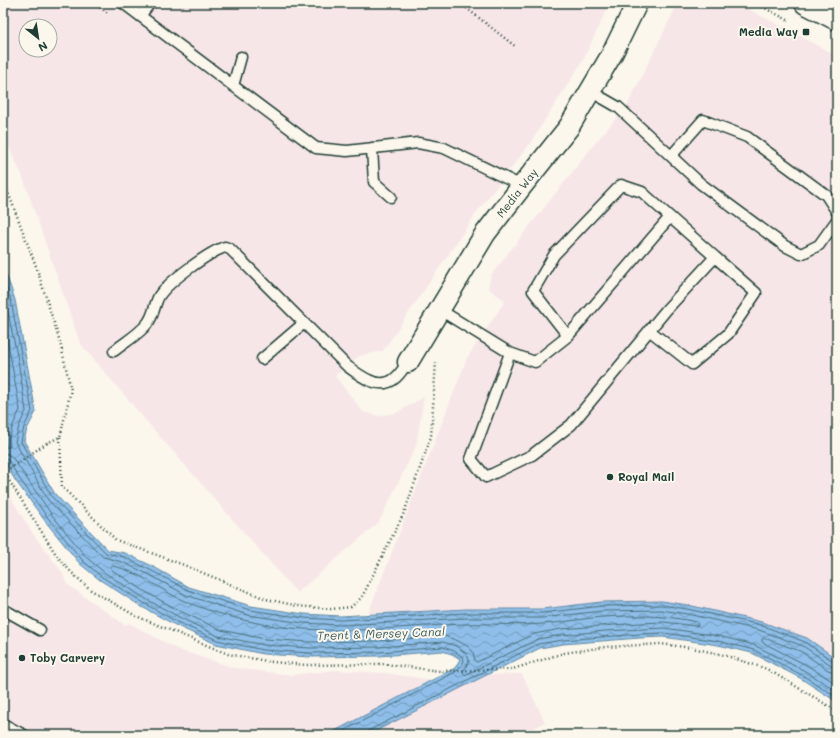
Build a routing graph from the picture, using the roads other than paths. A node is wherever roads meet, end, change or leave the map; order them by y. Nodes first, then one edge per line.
1 (123, 3) edge
2 (150, 3) edge
3 (637, 3) edge
4 (806, 3) edge
5 (140, 16) junction
6 (837, 19) edge
7 (241, 57) dead end
8 (234, 86) junction
9 (590, 91) junction
10 (372, 148) junction
11 (670, 156) junction
12 (522, 186) junction
13 (391, 197) dead end
14 (837, 212) edge
15 (670, 217) junction
16 (837, 220) edge
17 (715, 257) junction
18 (440, 310) junction
19 (304, 323) junction
20 (649, 330) junction
21 (568, 336) junction
22 (114, 351) dead end
23 (510, 353) junction
24 (412, 356) joint
25 (262, 359) dead end
26 (3, 608) edge
27 (40, 630) dead end
28 (3, 724) edge
29 (24, 735) edge

1 - 5 lane
2 - 5 lane
3 - 9 street, Media Way
4 - 6 street
5 - 8 lane
7 - 8 lane
8 - 10 lane
9 - 11 lane
9 - 12 street, Media Way
10 - 12 lane
10 - 13 lane
11 - 14 lane
11 - 16 lane
12 - 18 street, Media Way
15 - 17 lane
15 - 21 lane
15 - 21 lane
17 - 20 lane
17 - 20 lane
18 - 23 lane
18 - 24 street, Media Way
19 - 22 lane
19 - 24 lane
19 - 25 lane
20 - 23 lane
21 - 23 lane
26 - 27 lane
28 - 29 lane

